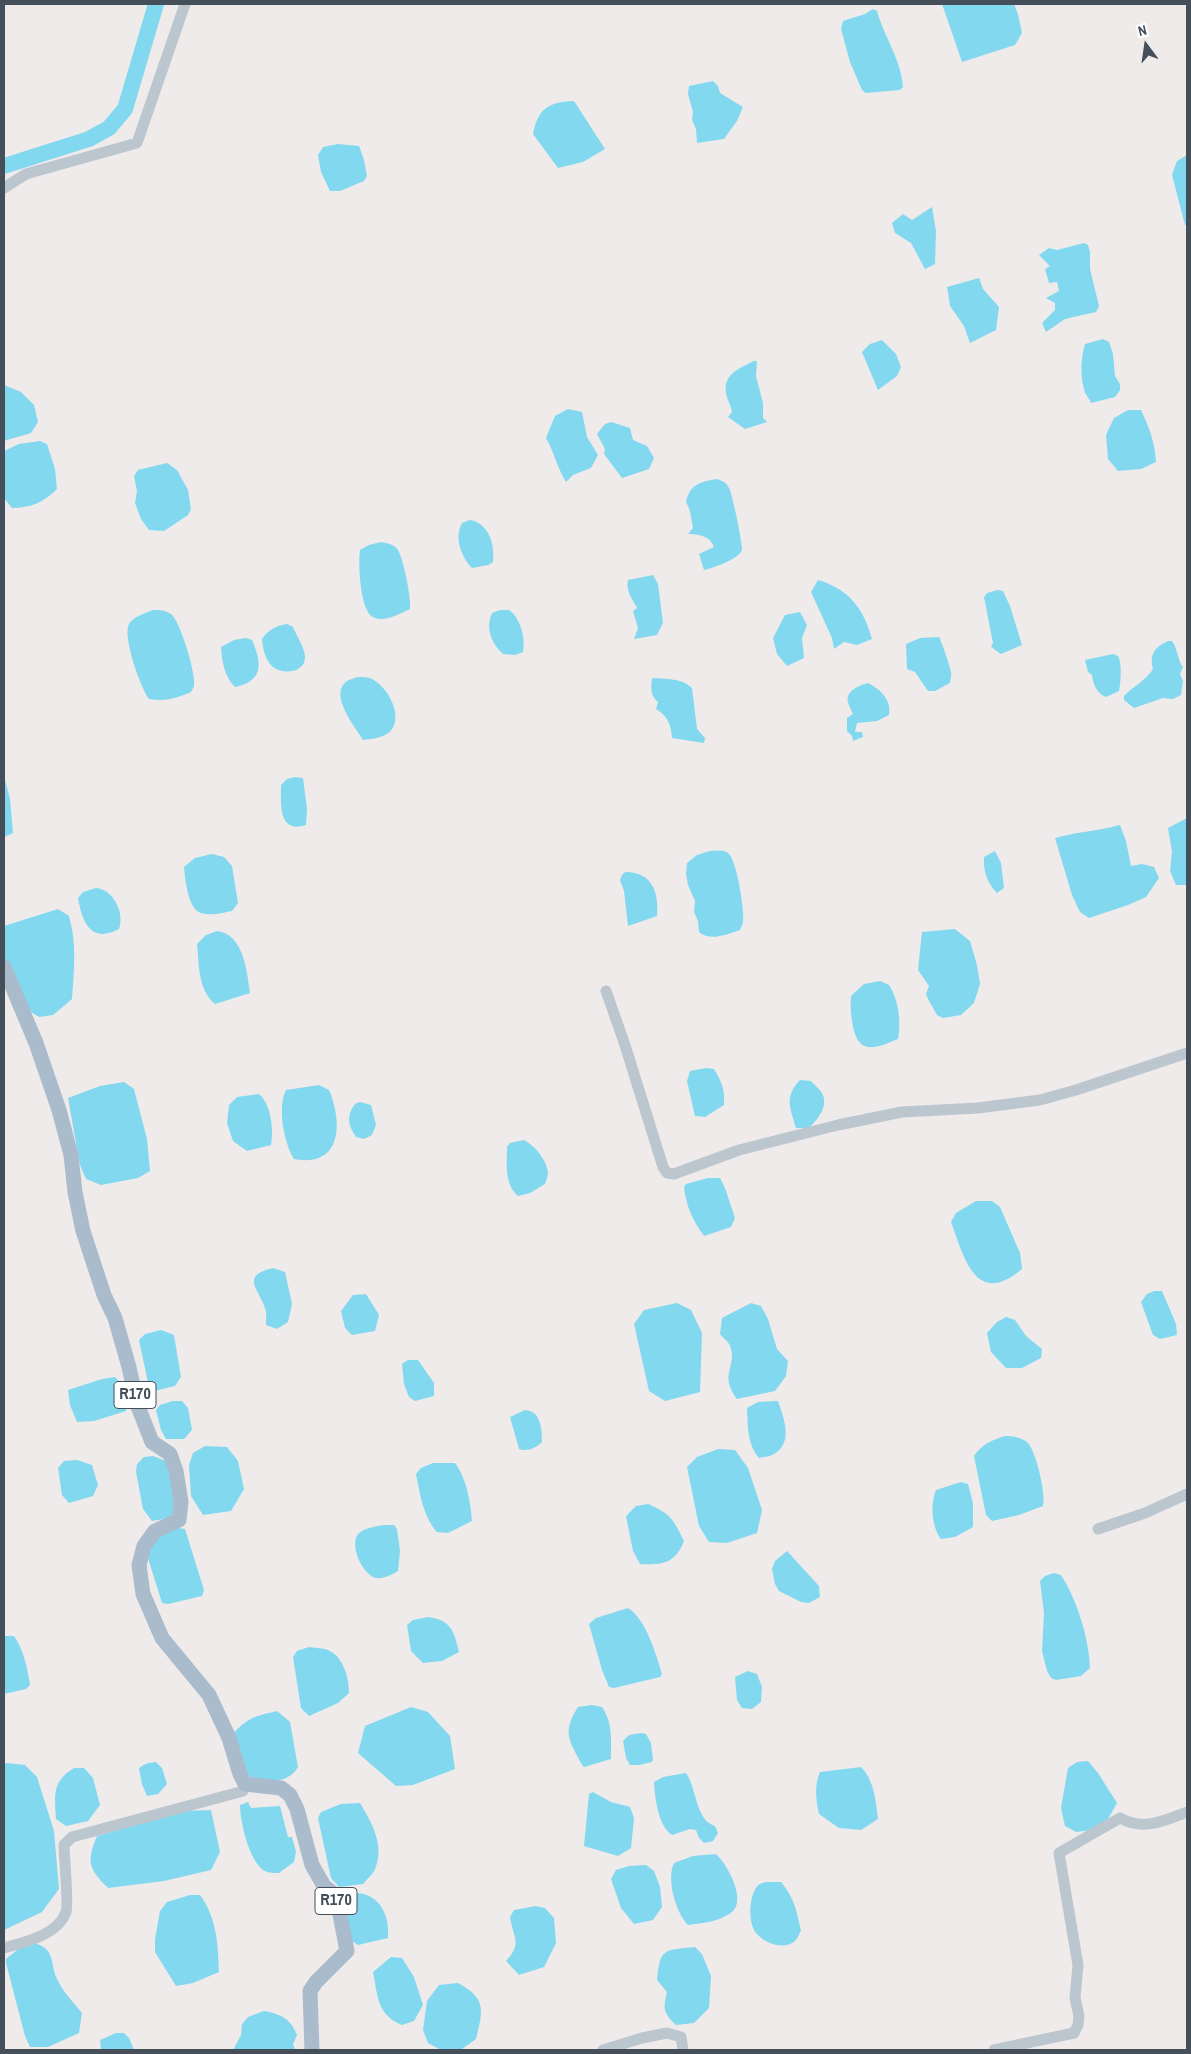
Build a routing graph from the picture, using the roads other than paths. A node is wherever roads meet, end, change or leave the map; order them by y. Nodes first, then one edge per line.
1 (185, 4) edge
2 (4, 188) edge
3 (4, 966) edge
4 (606, 991) dead end
5 (1187, 1053) edge
6 (1187, 1494) edge
7 (1098, 1529) dead end
8 (245, 1784) junction
9 (1187, 1812) edge
10 (4, 1948) edge
11 (312, 2050) edge
12 (603, 2050) edge
13 (683, 2050) edge
14 (994, 2050) edge

1 - 2 street
3 - 8 main road, R170
4 - 5 street
6 - 7 street
8 - 10 street
8 - 11 main road, R170
9 - 14 street
12 - 13 street

